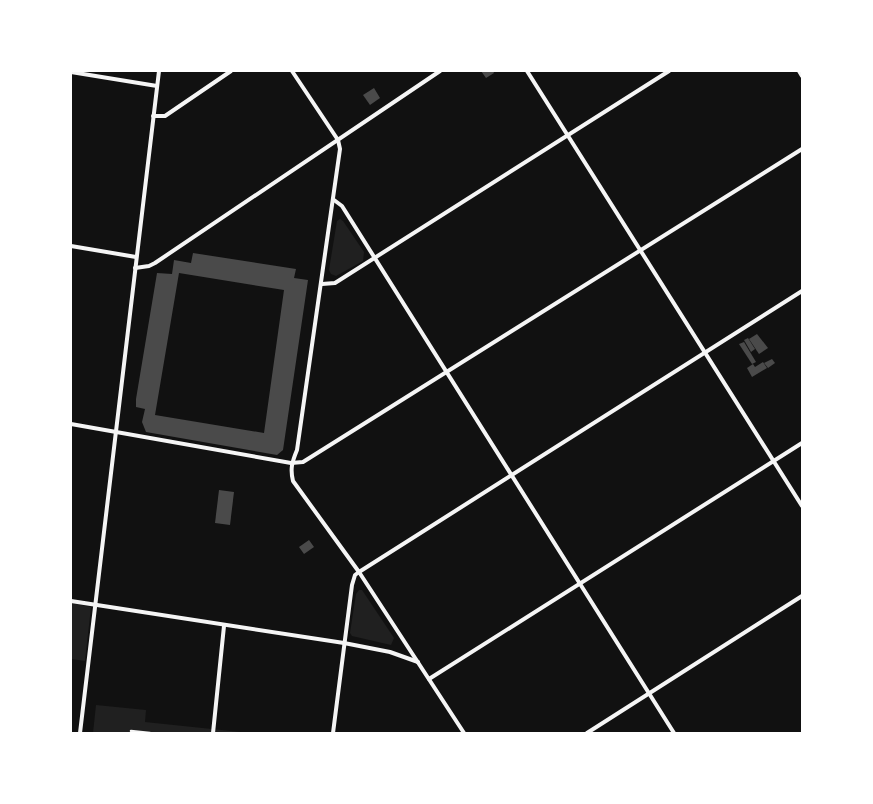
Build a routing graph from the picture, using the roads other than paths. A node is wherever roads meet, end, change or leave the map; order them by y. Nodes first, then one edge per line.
1 (159, 71) edge
2 (231, 71) edge
3 (292, 71) edge
4 (440, 71) edge
5 (527, 71) edge
6 (669, 71) edge
7 (799, 71) edge
8 (71, 72) edge
9 (802, 76) edge
10 (157, 86) junction
11 (153, 116) junction
12 (568, 135) junction
13 (338, 140) junction
14 (802, 149) edge
15 (334, 200) junction
16 (71, 246) edge
17 (640, 250) junction
18 (136, 257) junction
19 (375, 258) junction
20 (135, 268) junction
21 (322, 284) junction
22 (802, 291) edge
23 (704, 352) junction
24 (446, 373) junction
25 (71, 424) edge
26 (115, 431) junction
27 (802, 443) edge
28 (774, 461) junction
29 (291, 464) junction
30 (511, 476) junction
31 (802, 506) edge
32 (359, 572) junction
33 (580, 584) junction
34 (802, 596) edge
35 (71, 601) edge
36 (95, 605) junction
37 (224, 626) junction
38 (344, 643) junction
39 (418, 662) junction
40 (429, 679) junction
41 (649, 693) junction
42 (131, 731) dead end
43 (80, 733) edge
44 (150, 733) edge
45 (213, 733) edge
46 (333, 733) edge
47 (464, 733) edge
48 (587, 733) edge
49 (674, 733) edge

1 - 10 street
2 - 11 street
3 - 13 street
4 - 13 street
5 - 12 street
6 - 12 street
7 - 9 street
8 - 10 street
10 - 11 street
11 - 18 street
12 - 17 street
12 - 19 street
13 - 15 street
13 - 20 street
14 - 17 street
15 - 19 street
15 - 21 street
16 - 18 street
17 - 23 street
17 - 24 street
18 - 20 street
19 - 21 street
19 - 24 street
20 - 26 street
21 - 29 street
22 - 23 street
23 - 28 street
23 - 30 street
24 - 29 street
24 - 30 street
25 - 26 street
26 - 29 street
26 - 36 street
27 - 28 street
28 - 31 street
28 - 33 street
29 - 32 street
30 - 32 street
30 - 33 street
32 - 38 street
32 - 39 street
33 - 40 street
33 - 41 street
34 - 41 street
35 - 36 street
36 - 37 street
36 - 43 street
37 - 38 street
37 - 45 street
38 - 39 street
38 - 46 street
39 - 40 street
40 - 47 street
41 - 48 street
41 - 49 street
42 - 44 lane

